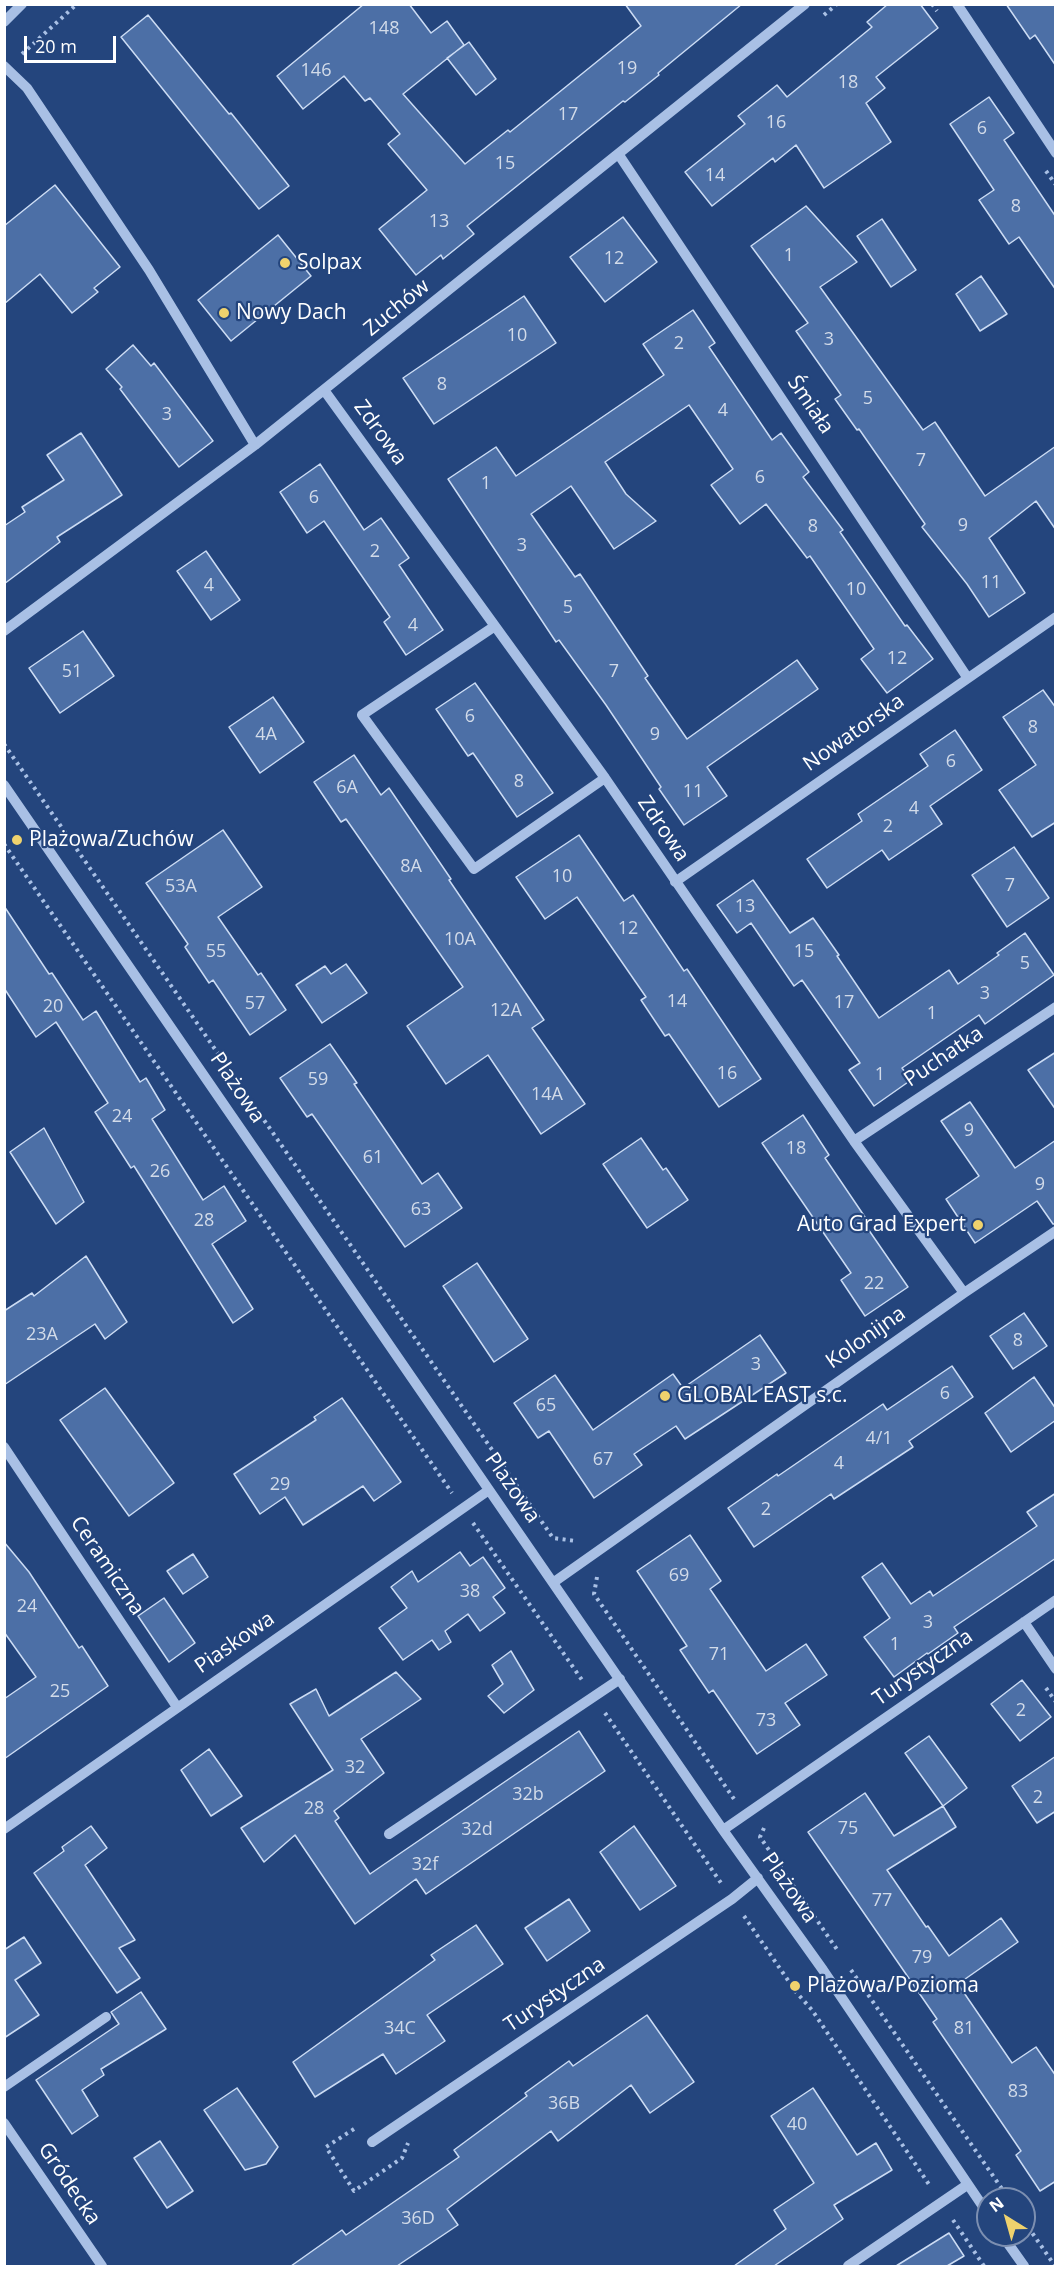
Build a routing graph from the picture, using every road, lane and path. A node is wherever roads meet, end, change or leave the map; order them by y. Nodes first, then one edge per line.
1 (22, 4) edge
2 (77, 4) edge
3 (805, 4) edge
4 (957, 4) edge
5 (4, 22) edge
6 (6, 67) edge
7 (1056, 153) edge
8 (619, 155) junction
9 (324, 390) junction
10 (255, 445) junction
11 (1056, 617) edge
12 (495, 626) junction
13 (4, 631) edge
14 (968, 677) junction
15 (4, 744) edge
16 (605, 778) junction
17 (4, 785) edge
18 (4, 844) edge
19 (675, 882) junction
20 (1056, 1006) edge
21 (854, 1141) junction
22 (1056, 1231) edge
23 (964, 1293) junction
24 (4, 1447) edge
25 (489, 1490) junction
26 (462, 1508) junction
27 (581, 1541) dead end
28 (599, 1568) dead end
29 (554, 1582) junction
30 (1056, 1600) edge
31 (1024, 1622) junction
32 (1056, 1669) edge
33 (620, 1679) junction
34 (594, 1697) junction
35 (177, 1707) junction
36 (740, 1800) dead end
37 (765, 1826) dead end
38 (4, 1829) edge
39 (723, 1830) junction
40 (389, 1834) dead end
41 (758, 1878) junction
42 (732, 1899) junction
43 (840, 1953) dead end
44 (847, 1963) dead end
45 (106, 2017) dead end
46 (4, 2087) edge
47 (4, 2123) edge
48 (372, 2142) dead end
49 (967, 2185) junction
50 (1001, 2187) edge
51 (976, 2197) edge
52 (941, 2203) junction
53 (1036, 2238) edge
54 (1011, 2247) edge
55 (102, 2266) edge
56 (848, 2266) edge
57 (984, 2266) edge
58 (1024, 2266) edge
59 (1055, 2266) edge

1 - 5 street
2 - 6 path
3 - 8 street, Zuchów
4 - 7 street
6 - 10 street
8 - 9 street, Zuchów
8 - 14 street, Śmiała
9 - 10 street, Zuchów
9 - 12 street, Zdrowa
10 - 13 street, Zuchów
11 - 14 street, Nowatorska
12 - 16 street, Zdrowa
12 - 16 street
14 - 19 street, Nowatorska
15 - 27 path
16 - 19 street, Zdrowa
17 - 25 street, Plażowa
18 - 26 path
19 - 21 street, Zdrowa
20 - 21 street, Puchatka
21 - 23 street, Zdrowa
22 - 23 street, Kolonijna
23 - 29 street, Kolonijna
24 - 35 street, Ceramiczna
25 - 26 street, Piaskowa
25 - 29 street, Plażowa
26 - 34 path
26 - 35 street, Piaskowa
28 - 36 path
29 - 33 street, Plażowa
30 - 31 street, Turystyczna
31 - 32 street
31 - 39 street, Turystyczna
33 - 34 street
33 - 39 street, Plażowa
34 - 40 street
34 - 42 path
35 - 38 street, Piaskowa
37 - 43 path
39 - 41 street, Plażowa
41 - 42 street, Turystyczna
41 - 49 street, Plażowa
42 - 48 street, Turystyczna
42 - 52 path
44 - 50 path
45 - 46 street
47 - 55 street, Gródecka
49 - 51 street, Plażowa
49 - 52 street
52 - 56 street
52 - 57 path
53 - 59 path
54 - 58 street

